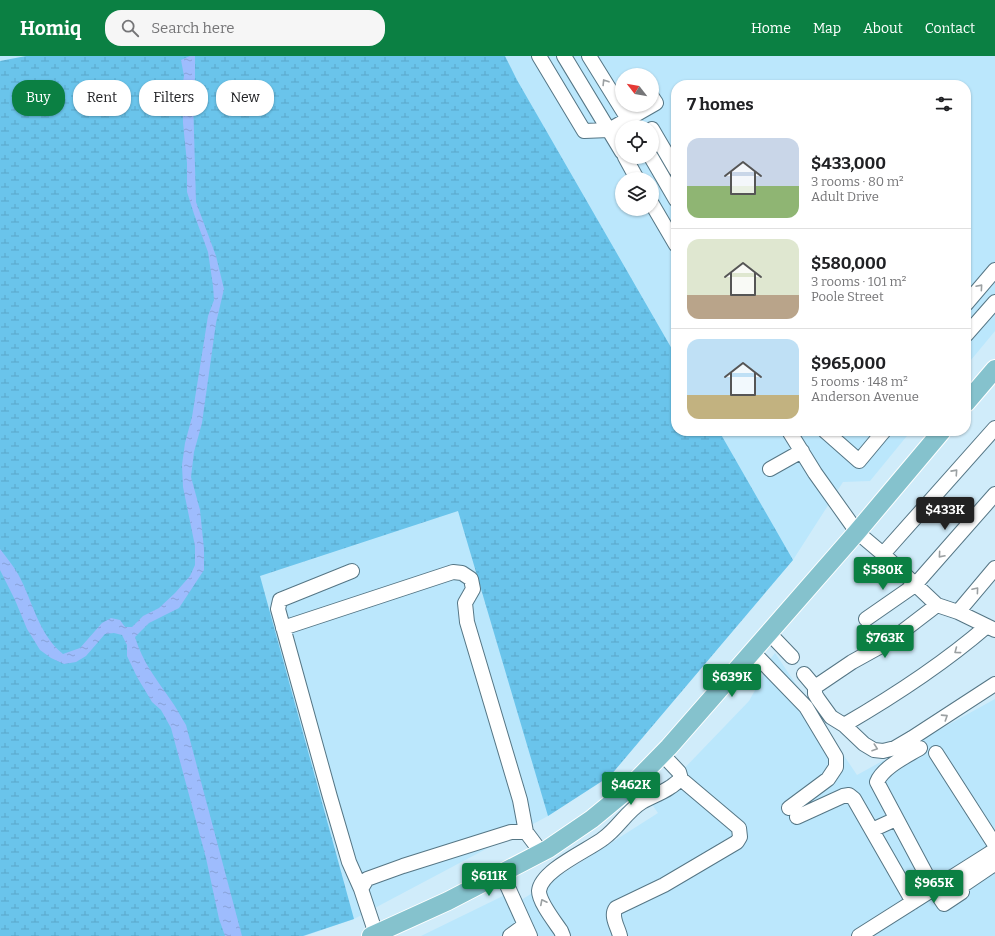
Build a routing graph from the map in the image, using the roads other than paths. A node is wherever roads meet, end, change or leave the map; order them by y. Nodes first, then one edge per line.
1 (539, 56) edge
2 (564, 56) edge
3 (589, 56) edge
4 (615, 93) edge
5 (641, 112) edge
6 (633, 120) edge
7 (615, 128) edge
8 (609, 130) junction
9 (615, 140) edge
10 (659, 141) edge
11 (671, 162) edge
12 (655, 164) edge
13 (671, 191) edge
14 (671, 194) edge
15 (659, 197) edge
16 (659, 216) edge
17 (671, 236) edge
18 (995, 270) edge
19 (971, 298) edge
20 (995, 302) edge
21 (971, 329) edge
22 (995, 369) edge
23 (971, 397) edge
24 (995, 428) edge
25 (792, 436) edge
26 (830, 436) edge
27 (880, 436) edge
28 (938, 436) edge
29 (802, 451) junction
30 (770, 469) dead end
31 (995, 494) edge
32 (857, 532) junction
33 (883, 554) junction
34 (995, 568) edge
35 (352, 571) dead end
36 (915, 585) junction
37 (937, 605) junction
38 (958, 612) junction
39 (866, 619) dead end
40 (283, 628) junction
41 (991, 628) edge
42 (768, 633) junction
43 (752, 651) junction
44 (792, 657) dead end
45 (804, 674) dead end
46 (995, 684) edge
47 (815, 687) junction
48 (844, 726) junction
49 (916, 743) junction
50 (936, 752) dead end
51 (662, 754) junction
52 (681, 779) junction
53 (896, 818) junction
54 (872, 830) junction
55 (526, 832) junction
56 (993, 850) edge
57 (541, 852) junction
58 (502, 874) junction
59 (956, 883) junction
60 (361, 889) junction
61 (934, 889) junction
62 (912, 902) junction
63 (528, 931) edge
64 (379, 934) edge
65 (510, 936) edge
66 (563, 936) edge
67 (620, 936) edge
68 (859, 936) edge

1 - 8 street
2 - 8 street
4 -> 3 street
5 - 6 street
7 - 8 street
8 - 9 street
10 - 11 street
12 - 13 street
14 - 15 street
16 - 17 street
19 -> 18 street
20 - 21 street
22 - 23 main road
33 -> 24 street
25 - 29 street
26 - 27 street
28 - 32 main road
29 - 30 street
29 - 32 street
31 -> 36 street
32 - 33 street
32 - 42 main road
33 - 36 street
38 -> 34 street
35 - 40 street
36 - 37 street
36 - 39 street
37 - 38 street
37 - 47 street
38 - 41 street
40 - 55 street
40 - 60 street
41 -> 48 street
42 - 43 main road
42 - 44 street
43 - 51 main road
43 - 54 street
45 - 47 street
49 -> 46 street
47 - 48 street
48 -> 49 street
49 - 53 street
50 - 56 street
51 - 52 street
51 - 57 main road
66 -> 52 street
52 - 67 street
53 - 54 street
53 - 61 street
54 - 62 street
55 - 57 street
55 - 60 street
56 - 59 street
57 - 58 main road
58 - 63 street
58 - 64 main road
59 - 61 street
59 - 61 street
60 - 64 street
61 - 62 street
62 - 68 street
63 - 65 street

